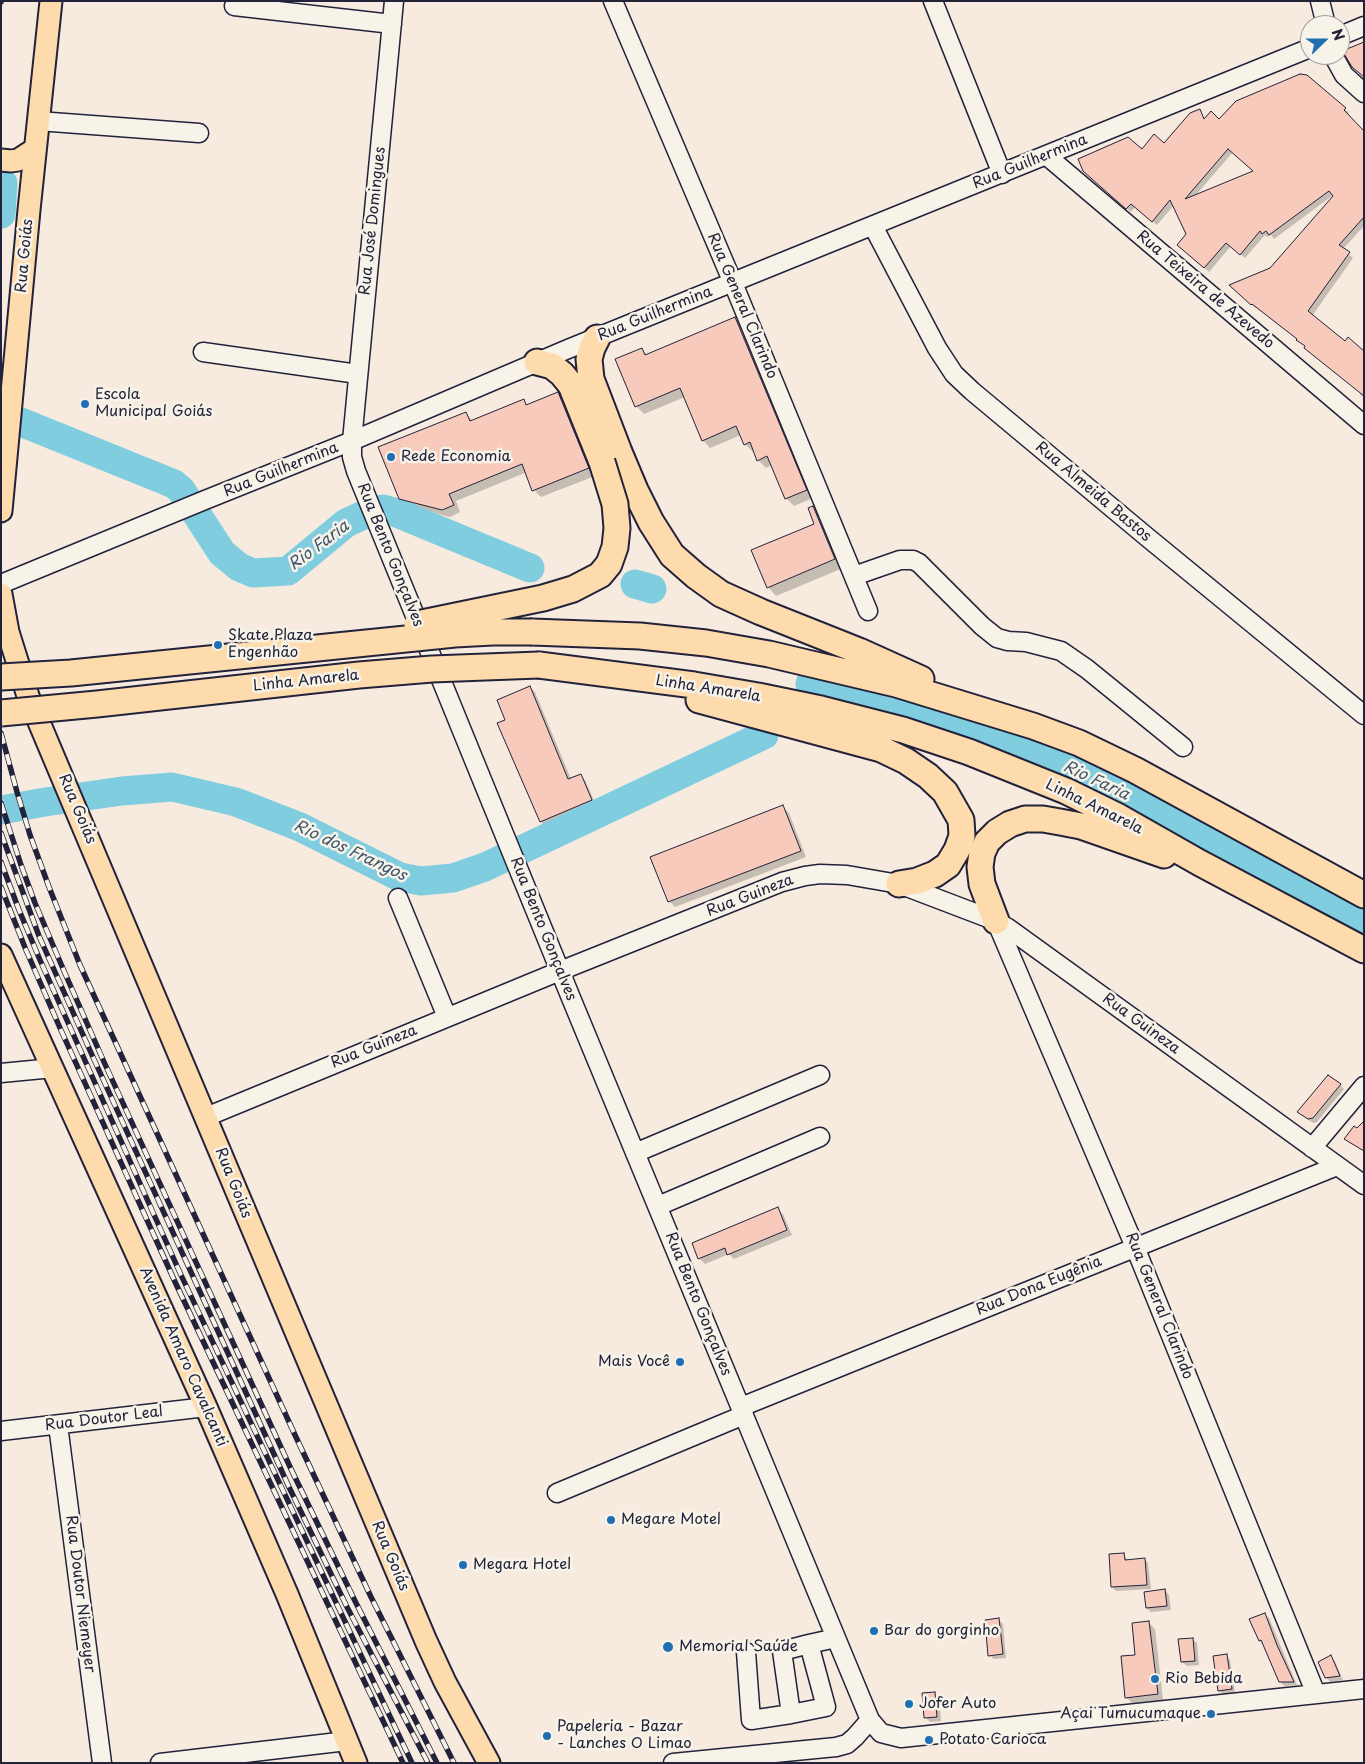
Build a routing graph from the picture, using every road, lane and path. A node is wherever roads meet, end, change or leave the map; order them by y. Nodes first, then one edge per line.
1 (51, 1) edge
2 (394, 1) edge
3 (613, 1) edge
4 (933, 1) edge
5 (1320, 1) edge
6 (234, 6) dead end
7 (1324, 15) edge
8 (392, 24) junction
9 (1364, 26) edge
10 (1350, 32) edge
11 (1300, 52) edge
12 (1339, 65) edge
13 (1364, 93) edge
14 (38, 121) junction
15 (199, 133) dead end
16 (35, 148) junction
17 (1046, 156) junction
18 (6, 160) edge
19 (1002, 174) junction
20 (32, 183) junction
21 (873, 226) junction
22 (733, 283) junction
23 (597, 338) junction
24 (203, 352) dead end
25 (537, 362) junction
26 (358, 374) junction
27 (1364, 425) edge
28 (352, 441) junction
29 (1, 511) edge
30 (854, 576) junction
31 (1, 584) edge
32 (1, 594) edge
33 (868, 611) dead end
34 (360, 643) junction
35 (1, 677) edge
36 (625, 677) junction
37 (963, 704) junction
38 (1, 712) edge
39 (1364, 715) edge
40 (1183, 747) dead end
41 (1200, 863) junction
42 (899, 884) junction
43 (1364, 895) edge
44 (398, 898) dead end
45 (996, 921) junction
46 (1364, 950) edge
47 (1, 955) edge
48 (560, 971) junction
49 (448, 1017) junction
50 (53, 1068) junction
51 (1, 1073) edge
52 (820, 1075) dead end
53 (1364, 1086) edge
54 (206, 1117) junction
55 (820, 1136) dead end
56 (1312, 1148) junction
57 (635, 1153) junction
58 (1337, 1166) junction
59 (1364, 1185) edge
60 (658, 1206) junction
61 (1135, 1247) junction
62 (206, 1407) junction
63 (742, 1411) junction
64 (58, 1425) junction
65 (1, 1431) edge
66 (557, 1493) dead end
67 (836, 1638) junction
68 (809, 1644) junction
69 (746, 1652) dead end
70 (1364, 1689) edge
71 (1316, 1694) junction
72 (792, 1714) junction
73 (875, 1726) junction
74 (347, 1741) junction
75 (102, 1763) edge
76 (160, 1763) edge
77 (356, 1763) edge
78 (489, 1763) edge
79 (673, 1763) edge

1 - 14 main road, Rua Goiás
2 - 8 street, Rua José Domingues
3 - 22 street, Rua General Clarindo
4 - 19 street
5 - 7 street
6 - 8 street
8 - 26 street, Rua José Domingues
9 - 10 street
11 - 17 street, Rua Guilhermina
12 - 13 street
14 - 15 street
14 - 16 main road, Rua Goiás
16 - 18 main road
16 - 20 main road, Rua Goiás
17 - 19 street, Rua Guilhermina
17 - 27 street, Rua Teixeira de Azevedo
18 - 20 main road
19 - 21 street, Rua Guilhermina
20 - 29 main road, Rua Goiás
21 - 22 street, Rua Guilhermina
21 - 39 street, Rua Almeida Bastos
22 - 23 street, Rua Guilhermina
22 - 30 street, Rua General Clarindo
23 - 25 street, Rua Guilhermina
23 - 37 highway
24 - 26 street
25 - 28 street, Rua Guilhermina
25 - 34 highway, bridge
26 - 28 street, Rua José Domingues
28 - 31 street, Rua Guilhermina
28 - 48 street, Rua Bento Gonçalves
30 - 33 street, Rua General Clarindo
30 - 40 street
32 - 54 main road, Rua Goiás
34 - 35 highway, bridge
34 - 37 highway, bridge
36 - 38 highway, Linha Amarela, bridge
36 - 41 highway, Linha Amarela
36 - 42 highway
37 - 43 highway
41 - 45 highway
41 - 46 highway, Linha Amarela
42 - 45 street, Rua Guineza
42 - 48 street, Rua Guineza
44 - 49 street
45 - 56 street, Rua Guineza
45 - 61 street, Rua General Clarindo
47 - 50 main road, Avenida Amaro Cavalcanti
48 - 49 street, Rua Guineza
48 - 57 street, Rua Bento Gonçalves
49 - 54 street, Rua Guineza
50 - 51 street
50 - 62 main road, Avenida Amaro Cavalcanti
52 - 57 street
53 - 56 street
54 - 78 main road, Rua Goiás
55 - 60 street
56 - 58 street, Rua Guineza
57 - 60 street, Rua Bento Gonçalves
58 - 59 street, Rua Guineza
58 - 61 street, Rua Dona Eugênia
60 - 63 street, Rua Bento Gonçalves
61 - 63 street, Rua Dona Eugênia
61 - 71 street, Rua General Clarindo
62 - 64 street, Rua Doutor Leal
62 - 74 main road, Avenida Amaro Cavalcanti
63 - 66 street
63 - 67 street, Rua Bento Gonçalves
64 - 65 street, Rua Doutor Leal
64 - 75 street, Rua Doutor Niemeyer
67 - 68 street
67 - 73 street, Rua Bento Gonçalves
68 - 72 street
68 - 72 street
69 - 72 street
70 - 71 street
71 - 73 street
73 - 79 street
74 - 76 street
74 - 77 main road, Avenida Amaro Cavalcanti

